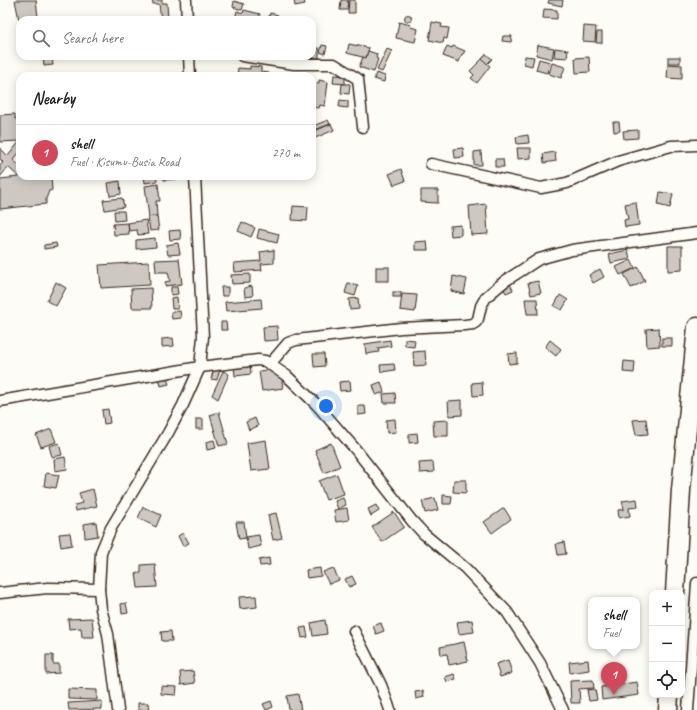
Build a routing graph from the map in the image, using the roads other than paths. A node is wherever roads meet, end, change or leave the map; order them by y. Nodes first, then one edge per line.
1 (186, 0) edge
2 (187, 16) edge
3 (189, 60) edge
4 (268, 60) edge
5 (190, 72) edge
6 (363, 127) dead end
7 (697, 145) edge
8 (431, 164) dead end
9 (195, 180) edge
10 (697, 233) edge
11 (697, 327) edge
12 (270, 364) junction
13 (200, 367) junction
14 (0, 401) edge
15 (697, 583) edge
16 (99, 589) junction
17 (675, 590) edge
18 (0, 593) edge
19 (354, 632) dead end
20 (669, 698) edge
21 (118, 710) edge
22 (390, 710) edge
23 (563, 710) edge
24 (668, 710) edge
25 (688, 710) edge

1 - 2 street
3 - 5 street
4 - 6 street
7 - 8 street
9 - 13 street
10 - 12 street
11 - 17 highway
12 - 13 street
12 - 23 street
13 - 14 street
13 - 16 street
15 - 25 street
16 - 18 street
16 - 21 street
19 - 22 street
20 - 24 highway

